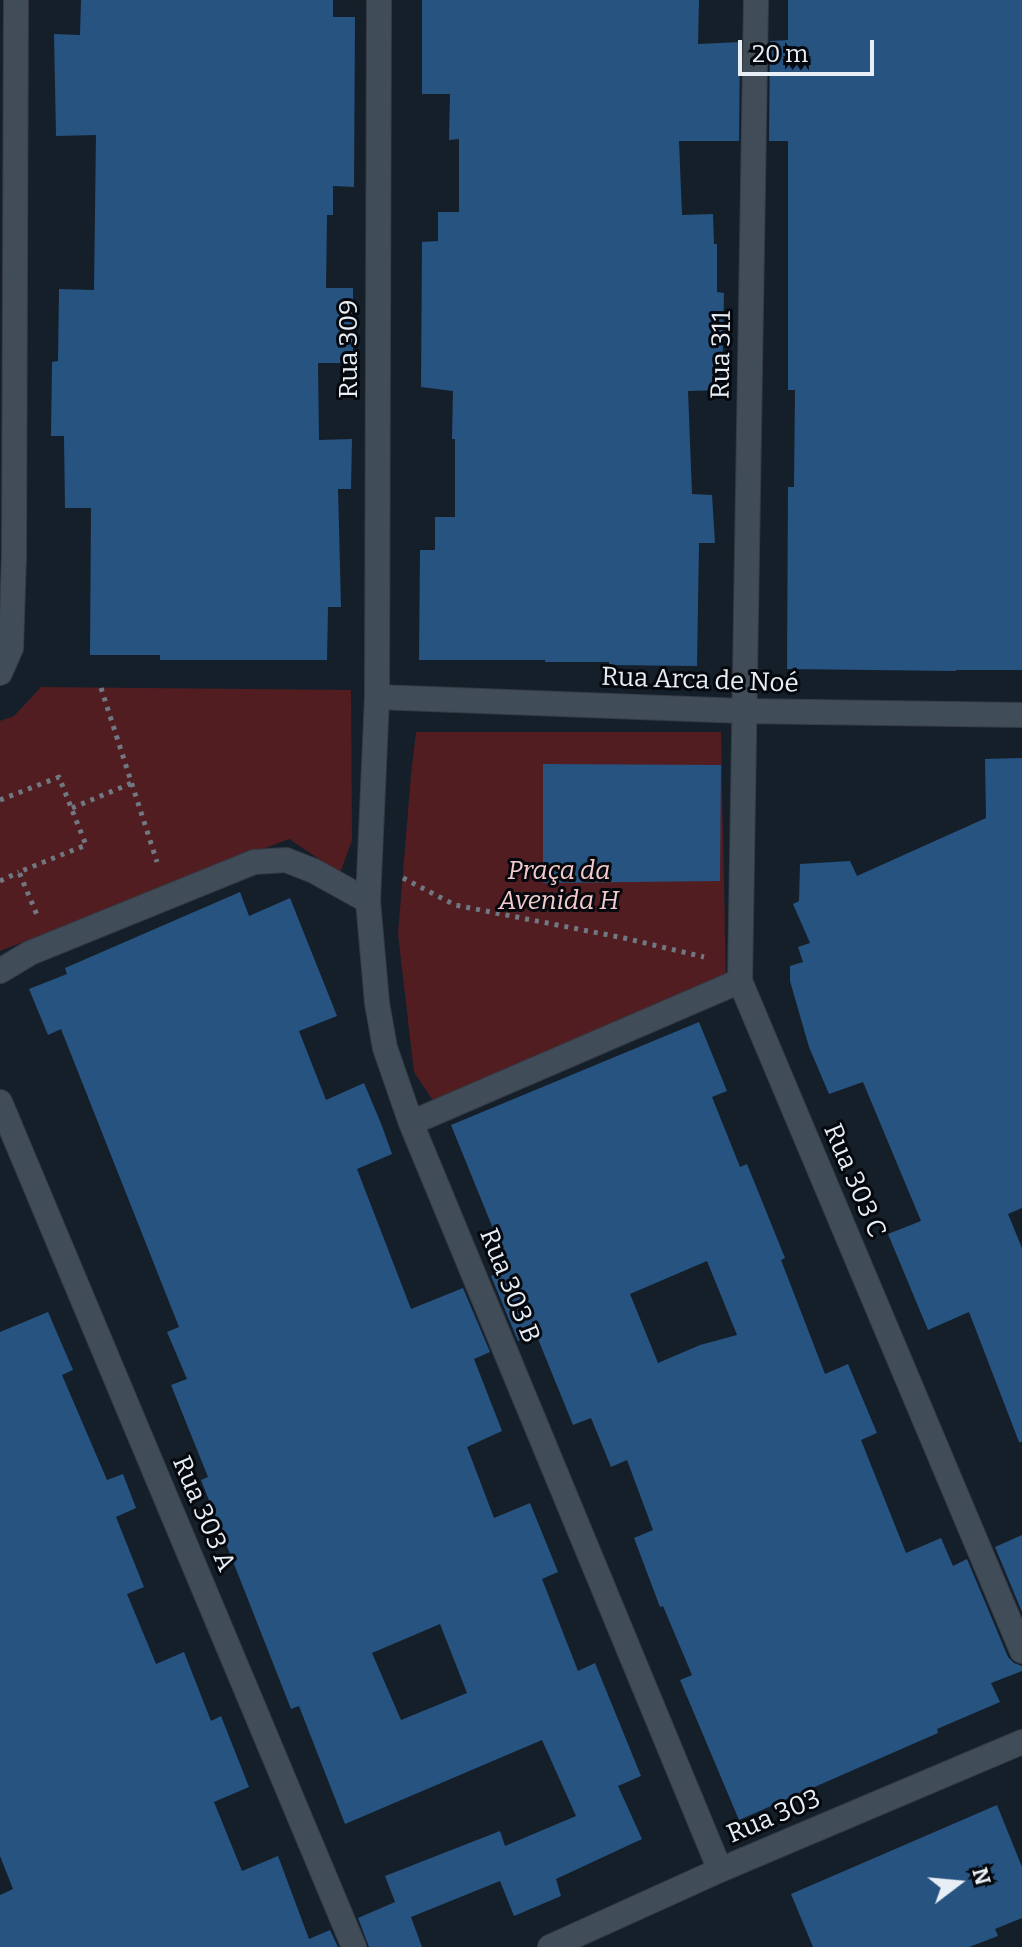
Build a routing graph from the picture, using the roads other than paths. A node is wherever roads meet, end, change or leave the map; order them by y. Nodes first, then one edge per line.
1 (16, 0) edge
2 (379, 0) edge
3 (756, 0) edge
4 (0, 673) edge
5 (377, 697) junction
6 (743, 711) junction
7 (1022, 715) edge
8 (368, 901) junction
9 (0, 971) edge
10 (740, 974) junction
11 (0, 1102) edge
12 (411, 1123) junction
13 (1022, 1651) edge
14 (1022, 1742) edge
15 (720, 1870) junction
16 (354, 1947) edge
17 (550, 1947) edge

1 - 4 street
2 - 5 street, Rua 309
3 - 6 street, Rua 311
5 - 6 street, Rua Arca de Noé
5 - 8 street, Rua 303 B
6 - 7 street, Rua Arca de Noé
6 - 10 street, Rua 303 C
8 - 9 street
8 - 12 street, Rua 303 B
10 - 12 street
10 - 13 street, Rua 303 C
11 - 16 street, Rua 303 A
12 - 15 street, Rua 303 B
14 - 15 street, Rua 303
15 - 17 street, Rua 303

